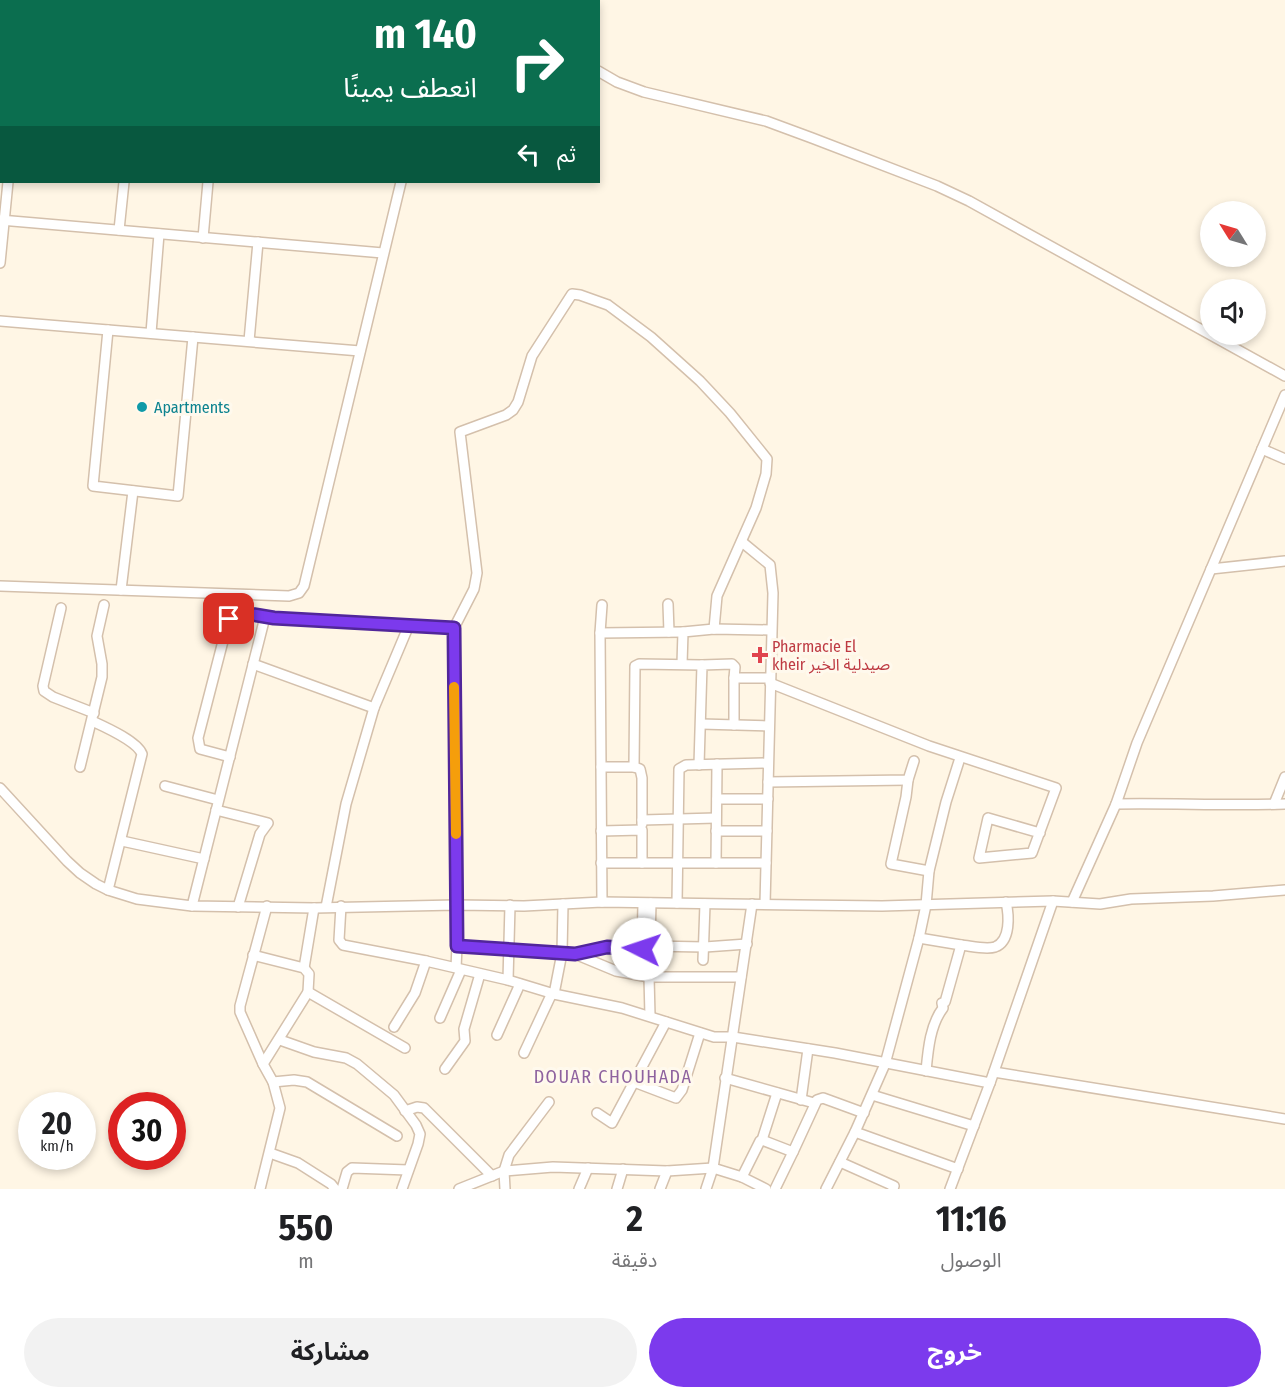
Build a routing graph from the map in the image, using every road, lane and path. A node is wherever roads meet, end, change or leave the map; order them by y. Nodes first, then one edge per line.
1 (600, 72) edge
2 (8, 183) edge
3 (124, 183) edge
4 (208, 183) edge
5 (401, 183) edge
6 (2, 220) edge
7 (118, 230) junction
8 (159, 234) junction
9 (203, 238) junction
10 (258, 243) junction
11 (383, 254) junction
12 (0, 263) edge
13 (0, 321) edge
14 (108, 330) junction
15 (151, 333) junction
16 (193, 337) junction
17 (249, 341) junction
18 (360, 351) junction
19 (1285, 376) edge
20 (1285, 395) edge
21 (1262, 449) junction
22 (1285, 459) edge
23 (133, 491) junction
24 (742, 542) junction
25 (1285, 561) edge
26 (1211, 569) junction
27 (0, 586) edge
28 (121, 590) junction
29 (668, 604) dead end
30 (104, 605) dead end
31 (602, 605) dead end
32 (60, 608) dead end
33 (265, 617) junction
34 (409, 625) junction
35 (454, 628) junction
36 (714, 629) junction
37 (771, 630) junction
38 (669, 632) junction
39 (683, 632) junction
40 (600, 633) junction
41 (253, 664) junction
42 (682, 664) junction
43 (702, 664) junction
44 (734, 678) junction
45 (770, 680) junction
46 (374, 708) junction
47 (93, 717) junction
48 (701, 724) junction
49 (734, 725) junction
50 (769, 726) junction
51 (230, 757) junction
52 (960, 758) junction
53 (914, 761) dead end
54 (768, 763) junction
55 (717, 764) junction
56 (699, 765) junction
57 (80, 767) dead end
58 (601, 767) junction
59 (634, 767) junction
60 (1285, 777) edge
61 (908, 780) junction
62 (768, 782) junction
63 (165, 786) dead end
64 (0, 788) edge
65 (768, 799) junction
66 (717, 800) junction
67 (1116, 804) junction
68 (1274, 804) junction
69 (1285, 804) edge
70 (217, 805) junction
71 (716, 818) junction
72 (678, 819) junction
73 (642, 825) junction
74 (601, 831) junction
75 (716, 831) junction
76 (767, 831) junction
77 (1040, 833) junction
78 (122, 841) junction
79 (204, 859) junction
80 (601, 863) junction
81 (642, 863) junction
82 (677, 863) junction
83 (716, 863) junction
84 (766, 863) junction
85 (929, 871) junction
86 (108, 890) junction
87 (1285, 890) edge
88 (1053, 901) junction
89 (602, 902) junction
90 (1006, 902) junction
91 (1072, 902) junction
92 (647, 903) junction
93 (677, 903) junction
94 (705, 903) junction
95 (563, 904) junction
96 (752, 904) junction
97 (765, 904) junction
98 (926, 904) junction
99 (456, 905) junction
100 (510, 905) junction
101 (192, 906) junction
102 (267, 906) junction
103 (341, 906) junction
104 (238, 907) junction
105 (326, 907) junction
106 (314, 908) junction
107 (919, 938) junction
108 (747, 944) junction
109 (961, 945) junction
110 (457, 946) junction
111 (705, 947) junction
112 (646, 948) junction
113 (510, 949) junction
114 (562, 953) junction
115 (575, 954) junction
116 (253, 955) junction
117 (703, 960) dead end
118 (426, 961) junction
119 (304, 968) junction
120 (459, 969) junction
121 (480, 974) junction
122 (649, 977) junction
123 (741, 977) junction
124 (508, 980) junction
125 (520, 984) junction
126 (308, 992) junction
127 (553, 993) junction
128 (650, 1016) junction
129 (440, 1018) dead end
130 (666, 1022) junction
131 (394, 1027) dead end
132 (700, 1033) junction
133 (497, 1035) dead end
134 (733, 1037) junction
135 (280, 1040) junction
136 (405, 1048) dead end
137 (808, 1049) junction
138 (524, 1053) dead end
139 (263, 1064) junction
140 (885, 1064) junction
141 (445, 1069) dead end
142 (926, 1071) junction
143 (994, 1072) junction
144 (725, 1078) junction
145 (273, 1082) junction
146 (634, 1082) junction
147 (990, 1083) junction
148 (777, 1093) junction
149 (872, 1095) junction
150 (801, 1100) junction
151 (549, 1102) dead end
152 (814, 1103) junction
153 (405, 1111) junction
154 (597, 1113) dead end
155 (864, 1113) junction
156 (1285, 1119) edge
157 (974, 1126) junction
158 (855, 1132) junction
159 (397, 1136) dead end
160 (762, 1140) junction
161 (793, 1152) junction
162 (270, 1153) junction
163 (840, 1162) junction
164 (588, 1168) junction
165 (713, 1168) junction
166 (958, 1169) junction
167 (408, 1170) junction
168 (623, 1170) junction
169 (504, 1171) junction
170 (667, 1171) junction
171 (492, 1176) junction
172 (742, 1178) junction
173 (896, 1188) edge
174 (260, 1189) edge
175 (335, 1189) edge
176 (342, 1189) edge
177 (402, 1189) edge
178 (459, 1189) edge
179 (505, 1189) edge
180 (579, 1189) edge
181 (617, 1189) edge
182 (660, 1189) edge
183 (706, 1189) edge
184 (766, 1189) edge
185 (775, 1189) edge
186 (826, 1189) edge
187 (950, 1189) edge

1 - 19 street
2 - 6 street
3 - 7 street
4 - 9 street
5 - 11 street
6 - 7 street
6 - 12 street
7 - 8 street
8 - 9 street
8 - 15 street
9 - 10 street
10 - 11 street
10 - 17 street
11 - 18 street
13 - 14 street
14 - 15 street
14 - 23 street
15 - 16 street
16 - 17 street
16 - 23 street
17 - 18 street
18 - 28 street
20 - 21 street
21 - 22 street
21 - 26 street
23 - 28 street
24 - 35 street
24 - 36 street
24 - 37 street
25 - 26 street
26 - 67 street
27 - 28 street
29 - 38 street
30 - 47 street
31 - 40 street
32 - 47 street
33 - 34 street
33 - 41 street
33 - 51 street
34 - 35 street
34 - 46 street
35 - 99 street
36 - 37 street
36 - 39 street
37 - 45 street
38 - 39 street
38 - 40 street
39 - 42 street
40 - 58 street
41 - 46 street
41 - 51 street
42 - 43 street
42 - 59 street
43 - 44 street
43 - 48 street
44 - 45 street
44 - 49 street
45 - 50 street
45 - 52 street
46 - 105 street
47 - 57 street
47 - 78 street
48 - 49 street
48 - 56 street
49 - 50 street
50 - 54 street
51 - 70 street
52 - 77 street
52 - 85 street
53 - 61 street
54 - 55 street
54 - 62 street
55 - 56 street
55 - 66 street
56 - 72 street
58 - 59 street
58 - 74 street
59 - 73 street
60 - 68 street
61 - 62 street
61 - 85 street
62 - 65 street
63 - 70 street
64 - 86 street
65 - 66 street
65 - 76 street
66 - 71 street
67 - 68 street
67 - 91 street
68 - 69 street
70 - 79 street
70 - 104 street
71 - 72 street
71 - 75 street
72 - 73 street
72 - 82 street
73 - 74 street
73 - 81 street
74 - 80 street
75 - 76 street
75 - 83 street
76 - 84 street
77 - 77 street
78 - 79 street
78 - 86 street
79 - 101 street
80 - 81 street
80 - 89 street
81 - 82 street
82 - 83 street
82 - 93 street
83 - 84 street
84 - 97 street
85 - 98 street
86 - 101 street
87 - 91 street
88 - 90 street
88 - 91 street
88 - 143 street
89 - 92 street
89 - 95 street
90 - 98 street
90 - 109 street
92 - 93 street
92 - 112 street
93 - 94 street
94 - 96 street
94 - 111 street
95 - 100 street
95 - 114 street
96 - 97 street
96 - 108 street
97 - 98 street
98 - 107 street
99 - 100 street
99 - 103 street
99 - 110 street
100 - 113 street
101 - 104 street
102 - 104 street
102 - 106 street
102 - 116 street
103 - 105 street
103 - 118 street
105 - 106 street
106 - 119 street
107 - 109 street
107 - 140 street
108 - 111 street
108 - 123 street
109 - 142 street
110 - 113 street
110 - 120 street
111 - 112 street
111 - 117 street
112 - 115 street
112 - 122 street
113 - 114 street
113 - 124 street
114 - 115 street
114 - 127 street
115 - 122 street
116 - 119 street
116 - 139 street
118 - 120 street
118 - 131 street
119 - 126 street
120 - 121 street
120 - 129 street
121 - 124 street
121 - 141 street
122 - 123 street
122 - 128 street
123 - 134 street
124 - 125 street
125 - 127 street
125 - 133 street
126 - 135 street
126 - 136 street
127 - 128 street
127 - 138 street
128 - 130 street
130 - 132 street
130 - 146 street
132 - 134 street
132 - 146 street
134 - 137 street
134 - 144 street
135 - 139 street
135 - 153 street
137 - 140 street
137 - 150 street
139 - 145 street
140 - 142 street
140 - 149 street
142 - 147 street
143 - 147 street
143 - 156 street
144 - 148 street
144 - 165 street
145 - 159 street
145 - 162 street
146 - 154 street
147 - 157 street
148 - 150 street
148 - 160 street
149 - 155 street
149 - 157 street
150 - 152 street
151 - 169 street
152 - 155 street
152 - 161 street
153 - 167 street
153 - 171 street
155 - 158 street
157 - 166 street
158 - 163 street
158 - 166 street
160 - 161 street
160 - 172 street
161 - 185 street
162 - 174 street
162 - 175 street
163 - 173 street
163 - 186 street
164 - 168 street
164 - 169 street
164 - 180 street
165 - 170 street
165 - 172 street
165 - 183 street
166 - 187 street
167 - 176 street
167 - 177 street
168 - 170 street
168 - 181 street
169 - 171 street
169 - 179 street
170 - 182 street
171 - 178 street
172 - 184 street

